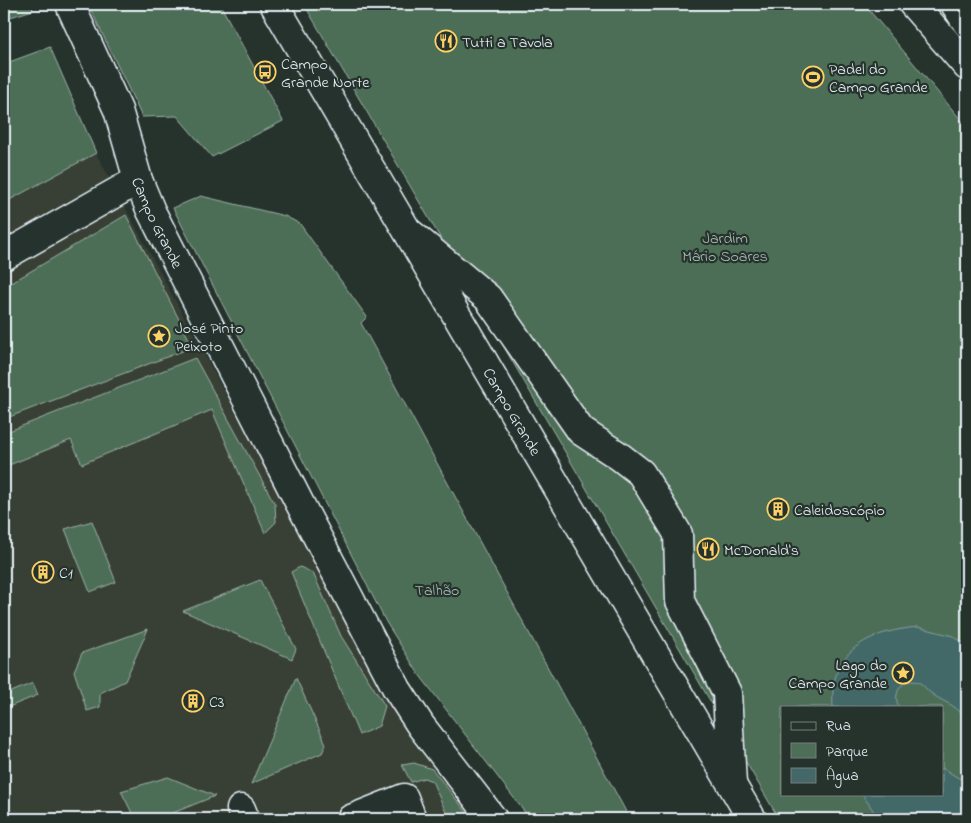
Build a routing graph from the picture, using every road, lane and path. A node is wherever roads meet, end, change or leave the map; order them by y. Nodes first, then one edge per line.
1 (274, 4) edge
2 (913, 4) edge
3 (955, 4) edge
4 (71, 5) edge
5 (967, 23) edge
6 (967, 66) edge
7 (138, 180) junction
8 (411, 234) junction
9 (4, 256) edge
10 (732, 784) junction
11 (351, 819) edge
12 (412, 819) edge
13 (493, 819) edge
14 (752, 819) edge

1 - 8 street, Campo Grande
2 - 6 street
3 - 5 street
4 - 7 street, Campo Grande
7 - 9 street
7 - 13 street, Campo Grande
8 - 10 street, Campo Grande
8 - 10 street
10 - 14 street, Campo Grande
11 - 12 street

